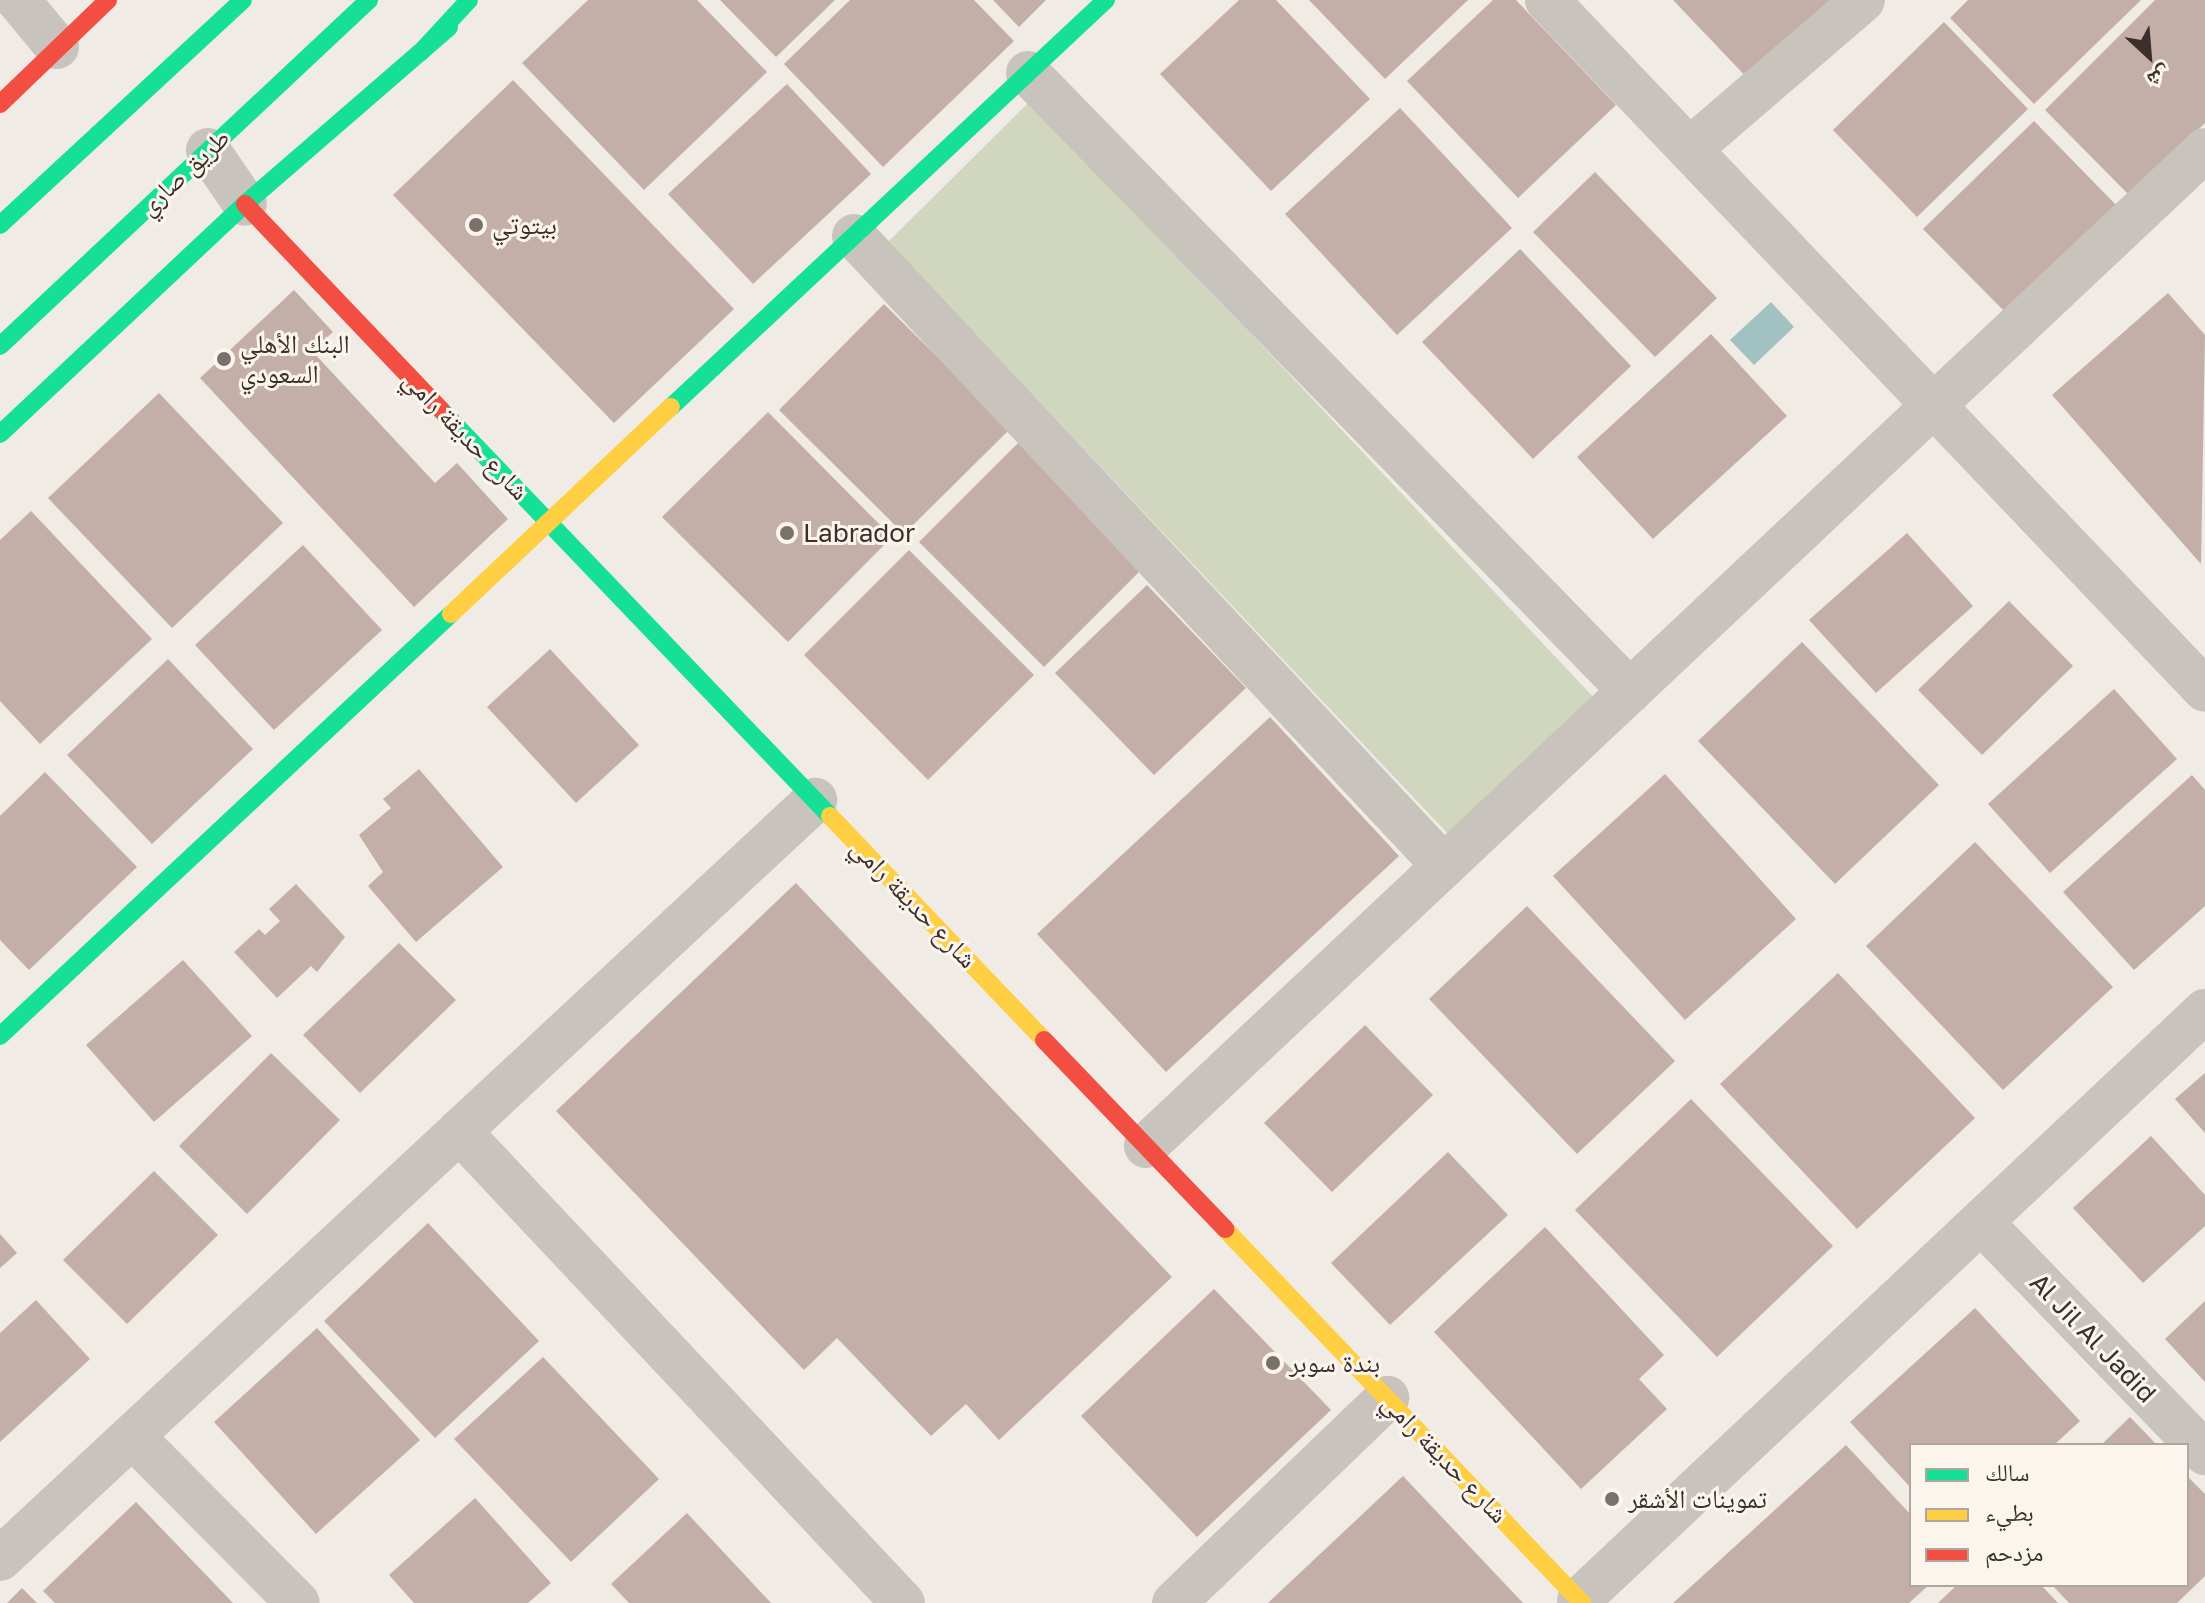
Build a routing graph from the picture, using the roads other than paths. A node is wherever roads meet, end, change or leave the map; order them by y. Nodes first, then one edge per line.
1 (18, 0) edge
2 (108, 0) edge
3 (243, 0) edge
4 (369, 0) edge
5 (469, 0) edge
6 (479, 0) edge
7 (1106, 0) edge
8 (1547, 0) edge
9 (1863, 0) edge
10 (57, 47) junction
11 (420, 53) junction
12 (1028, 73) junction
13 (0, 104) edge
14 (1690, 149) junction
15 (208, 150) junction
16 (2205, 150) edge
17 (245, 204) junction
18 (0, 225) edge
19 (854, 236) junction
20 (0, 346) edge
21 (1934, 406) junction
22 (0, 434) edge
23 (549, 522) junction
24 (2205, 690) edge
25 (1630, 691) junction
26 (815, 800) junction
27 (1444, 866) junction
28 (2205, 1011) edge
29 (0, 1036) edge
30 (459, 1131) junction
31 (1146, 1146) junction
32 (1981, 1222) junction
33 (1387, 1398) junction
34 (132, 1436) junction
35 (2205, 1453) edge
36 (0, 1559) edge
37 (1581, 1601) edge
38 (298, 1603) edge
39 (903, 1603) edge
40 (1174, 1603) edge

1 - 10 street
2 - 10 street
3 - 18 street
4 - 15 street, طريق صاري
5 - 11 street
6 - 11 street
7 - 12 street
8 - 14 street
9 - 14 street
10 - 13 street
11 - 17 street
12 - 19 street
12 - 25 street
14 - 21 street
15 - 17 street
15 - 20 street, طريق صاري
16 - 21 street
17 - 22 street
17 - 23 street, شارع حديقة رامي
19 - 23 street
19 - 27 street
21 - 24 street
21 - 25 street
23 - 26 street, شارع حديقة رامي
23 - 29 street
25 - 27 street
26 - 30 street
26 - 31 street, شارع حديقة رامي
27 - 31 street
28 - 32 street
30 - 34 street
30 - 39 street
31 - 33 street, شارع حديقة رامي
32 - 35 street, Al Jil Al Jadid
32 - 37 street
33 - 37 street, شارع حديقة رامي
33 - 40 street
34 - 36 street
34 - 38 street

